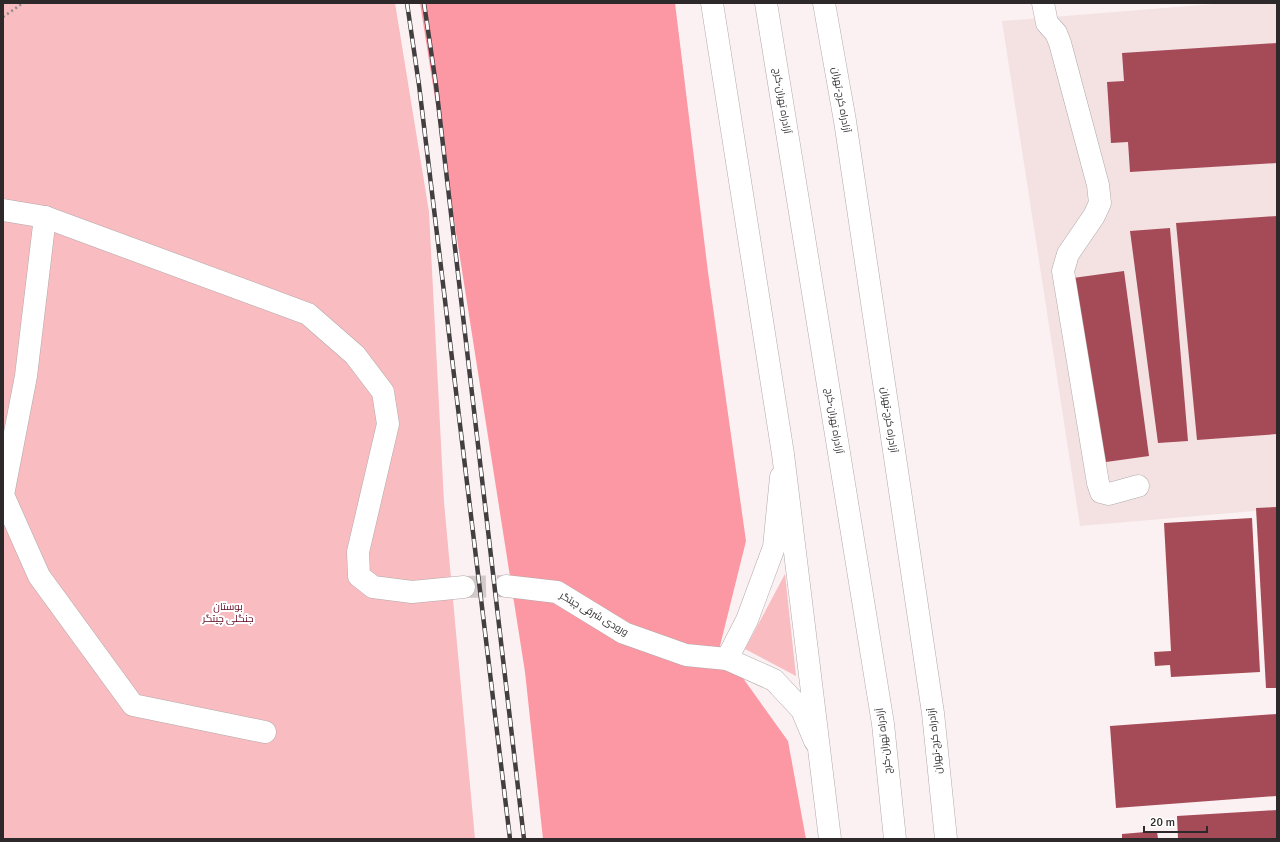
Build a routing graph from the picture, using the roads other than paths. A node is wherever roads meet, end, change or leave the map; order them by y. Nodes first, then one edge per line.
1 (712, 3) edge
2 (766, 3) edge
3 (824, 3) edge
4 (1043, 3) edge
5 (3, 210) edge
6 (45, 217) junction
7 (783, 454) junction
8 (1138, 486) dead end
9 (506, 586) tunnel mouth
10 (464, 587) tunnel mouth
11 (727, 659) junction
12 (933, 713) junction
13 (265, 732) dead end
14 (818, 748) junction
15 (830, 839) edge
16 (895, 839) edge
17 (946, 839) edge
18 (956, 839) edge

1 - 7 main road
2 - 16 main road, آزادراه تهران-کرج
3 - 12 main road, آزادراه کرج-تهران
4 - 8 main road
5 - 6 main road
6 - 10 main road
6 - 13 main road
7 - 11 main road
7 - 14 main road
9 - 11 main road, ورودی شرقی چیتگر
11 - 14 main road, ورودی شرقی چیتگر
12 - 17 main road, آزادراه کرج-تهران
12 - 18 main road
14 - 15 main road

